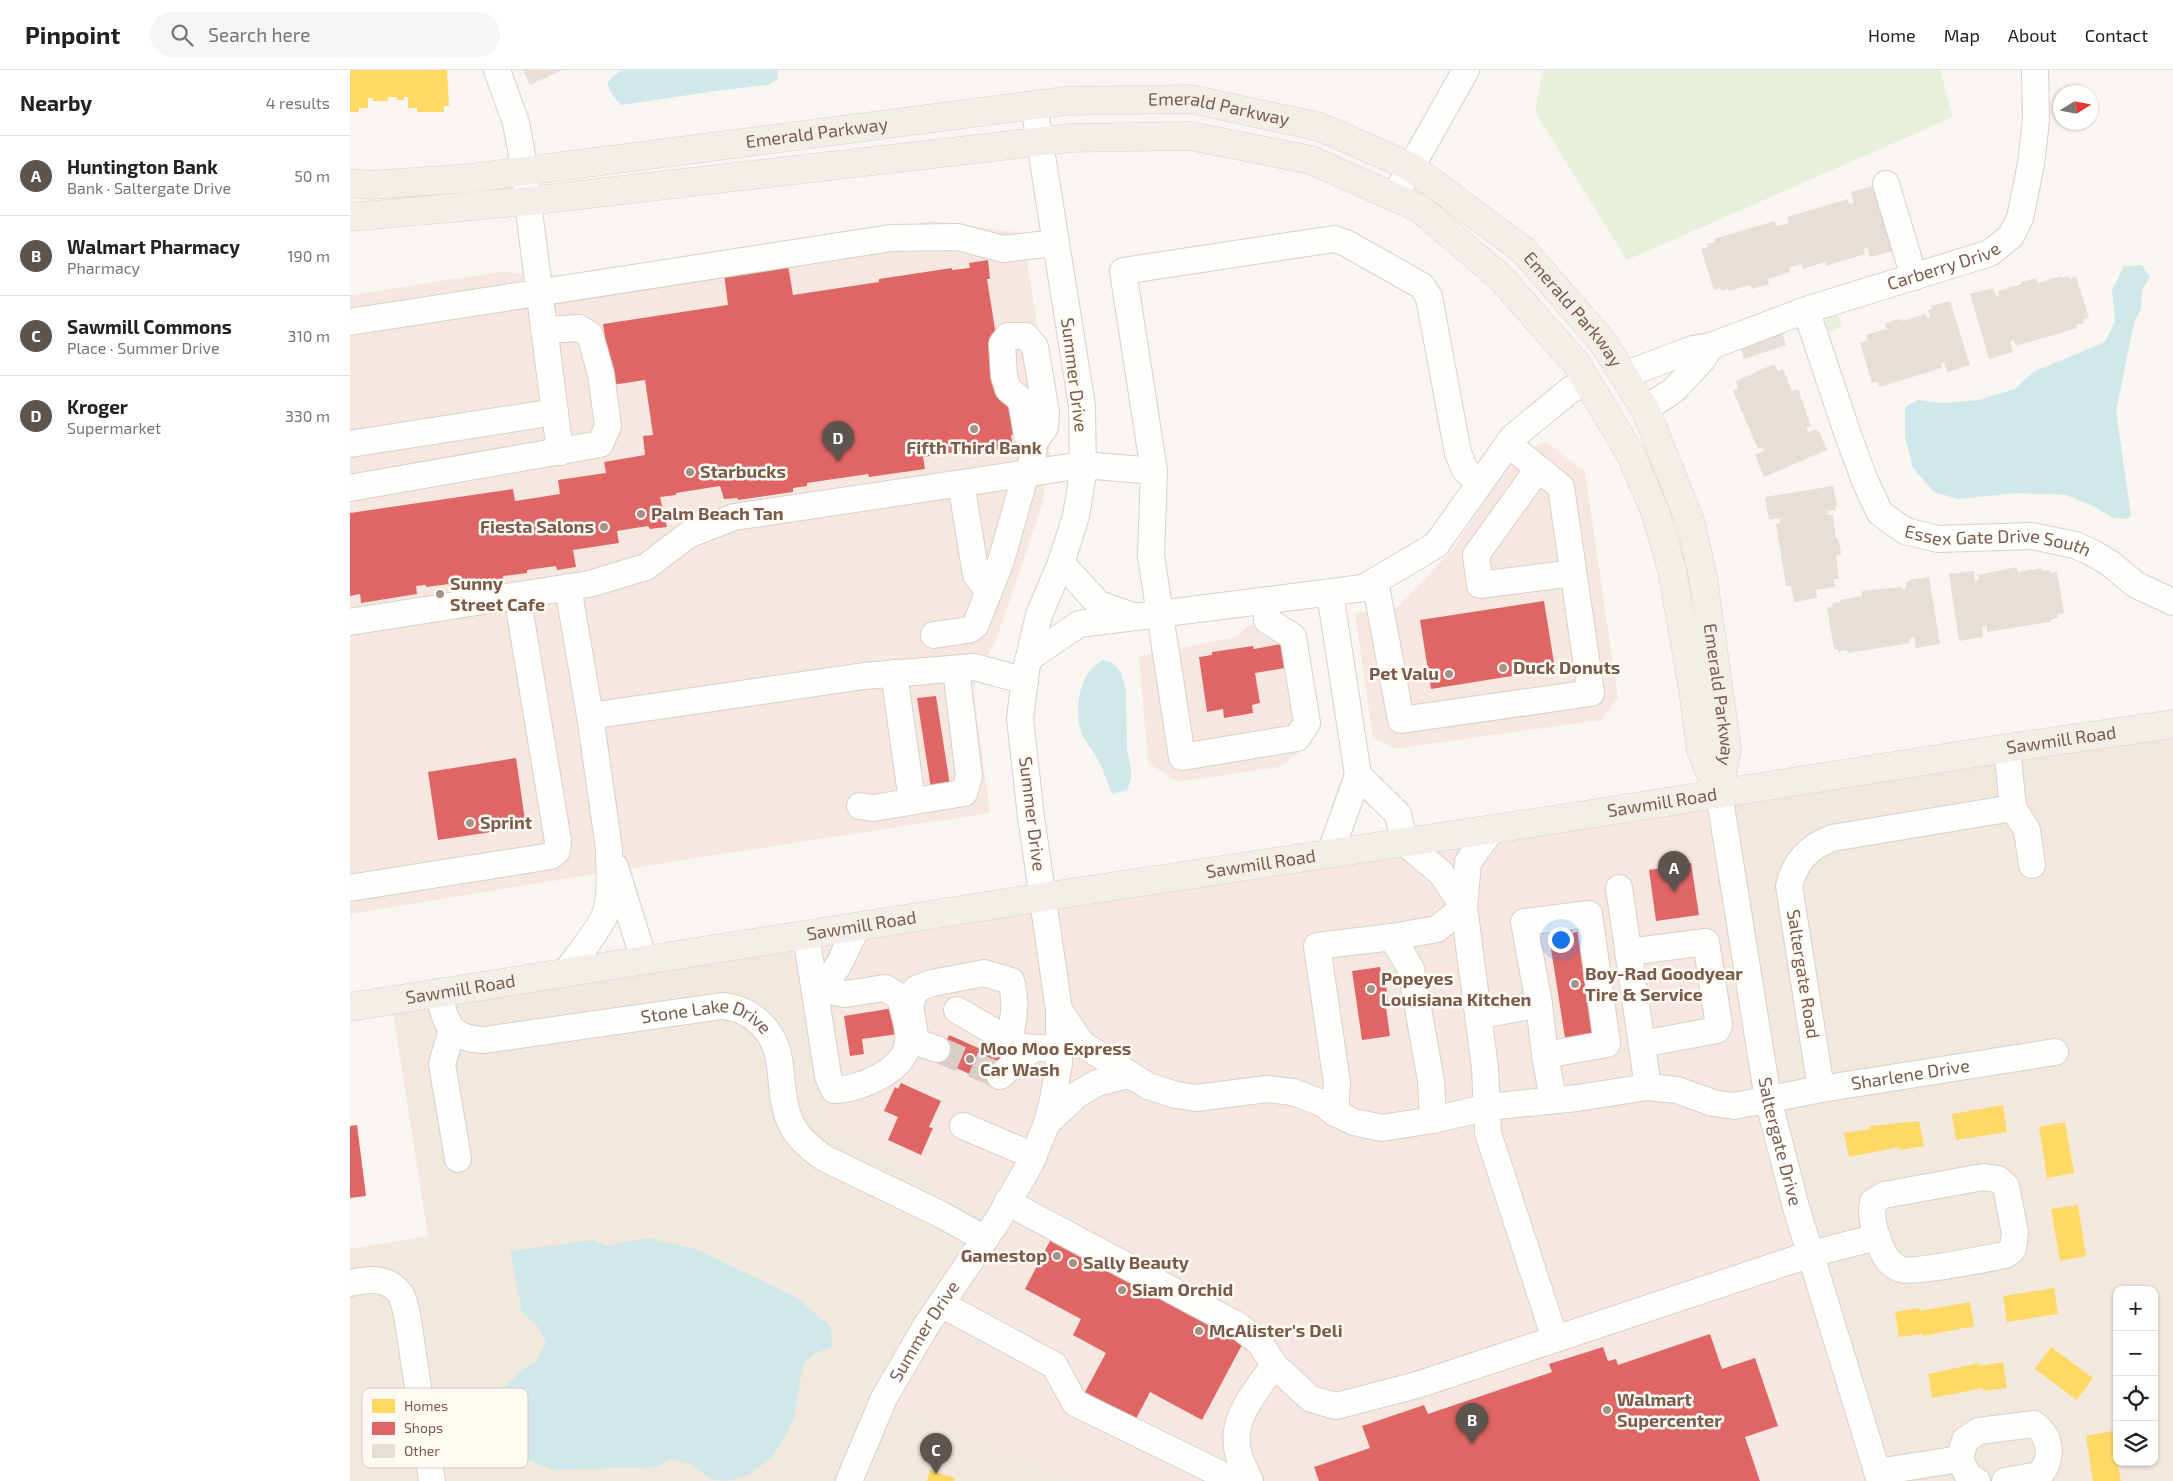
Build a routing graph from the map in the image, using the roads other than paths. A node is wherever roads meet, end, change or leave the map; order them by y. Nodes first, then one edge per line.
1 (497, 70) edge
2 (1466, 70) edge
3 (2035, 70) edge
4 (1034, 105) junction
5 (1039, 141) junction
6 (1411, 167) junction
7 (524, 171) junction
8 (350, 183) edge
9 (1886, 184) dead end
10 (1394, 197) junction
11 (528, 201) junction
12 (350, 217) edge
13 (1055, 243) junction
14 (1914, 277) junction
15 (540, 292) junction
16 (1806, 310) junction
17 (350, 322) edge
18 (544, 330) junction
19 (1711, 346) junction
20 (1624, 374) junction
21 (1586, 380) junction
22 (1645, 409) junction
23 (555, 412) junction
24 (1035, 441) dead end
25 (350, 444) edge
26 (1508, 444) junction
27 (560, 452) junction
28 (1083, 465) junction
29 (1538, 469) junction
30 (1154, 471) junction
31 (1028, 473) junction
32 (1481, 482) junction
33 (961, 483) junction
34 (350, 488) edge
35 (1060, 563) junction
36 (1573, 573) junction
37 (1375, 581) junction
38 (568, 587) junction
39 (989, 592) junction
40 (1330, 593) junction
41 (517, 595) junction
42 (1266, 601) junction
43 (2173, 602) edge
44 (1147, 616) junction
45 (350, 622) edge
46 (934, 635) dead end
47 (956, 669) junction
48 (1027, 669) junction
49 (894, 673) junction
50 (590, 716) junction
51 (2173, 724) edge
52 (2007, 748) junction
53 (1358, 775) junction
54 (1719, 793) junction
55 (912, 801) junction
56 (860, 806) dead end
57 (2013, 808) junction
58 (1492, 829) junction
59 (1404, 842) junction
60 (609, 849) junction
61 (1330, 854) junction
62 (2032, 865) dead end
63 (350, 888) edge
64 (1619, 888) dead end
65 (1043, 897) junction
66 (1464, 907) junction
67 (856, 927) junction
68 (806, 935) junction
69 (1392, 937) junction
70 (1628, 952) junction
71 (644, 960) junction
72 (566, 972) junction
73 (438, 992) junction
74 (1539, 1004) junction
75 (350, 1007) edge
76 (957, 1010) dead end
77 (1059, 1010) junction
78 (1478, 1016) junction
79 (452, 1030) junction
80 (1009, 1040) junction
81 (1642, 1044) junction
82 (1034, 1048) junction
83 (1060, 1049) junction
84 (937, 1050) tunnel mouth
85 (2055, 1052) dead end
86 (1545, 1054) junction
87 (1128, 1074) junction
88 (1000, 1076) dead end
89 (1648, 1087) junction
90 (1821, 1089) junction
91 (1768, 1098) junction
92 (1553, 1100) junction
93 (1488, 1107) junction
94 (1335, 1113) junction
95 (1433, 1120) junction
96 (1047, 1123) junction
97 (963, 1126) dead end
98 (1034, 1156) junction
99 (458, 1159) dead end
100 (1007, 1202) junction
101 (1877, 1237) junction
102 (985, 1239) junction
103 (1811, 1254) junction
104 (350, 1282) edge
105 (941, 1304) junction
106 (1555, 1339) junction
107 (1274, 1365) junction
108 (418, 1388) edge
109 (1960, 1459) junction
110 (430, 1468) edge
111 (1879, 1476) edge
112 (432, 1481) edge
113 (849, 1481) edge
114 (1235, 1481) edge
115 (1250, 1481) edge
116 (1976, 1481) edge
117 (2005, 1481) edge

1 - 7 street
2 - 6 street
3 - 14 street, Carberry Drive
4 - 5 street, Summer Drive
4 - 6 main road, Emerald Parkway
4 - 7 main road, Emerald Parkway
5 - 10 main road, Emerald Parkway
5 - 11 main road, Emerald Parkway
5 - 13 street, Summer Drive
6 - 10 street
6 - 20 main road, Emerald Parkway
7 - 8 main road, Emerald Parkway
7 - 11 street
9 - 14 street
10 - 21 main road, Emerald Parkway
11 - 12 main road, Emerald Parkway
11 - 15 street
13 - 15 street
13 - 28 street, Summer Drive
14 - 16 street, Carberry Drive
15 - 17 street
15 - 18 street
16 - 19 street, Carberry Drive
16 - 43 street, Essex Gate Drive South
18 - 23 street
18 - 27 street
19 - 20 street, Carberry Drive
19 - 22 street
20 - 22 main road, Emerald Parkway
21 - 26 street
21 - 54 main road, Emerald Parkway
22 - 54 main road, Emerald Parkway
23 - 25 street
23 - 27 street
24 - 31 street
26 - 29 street
26 - 32 street
27 - 34 street
28 - 30 street
28 - 31 street
28 - 35 street, Summer Drive
29 - 36 street
29 - 36 street
30 - 32 street
30 - 44 street
31 - 33 street
31 - 39 street
32 - 37 street
33 - 38 street
33 - 39 street
35 - 44 street
35 - 48 street, Summer Drive
36 - 37 street
37 - 40 street
38 - 41 street
38 - 50 street
39 - 46 street
40 - 42 street
40 - 53 street
41 - 45 street
41 - 63 street
42 - 44 street
42 - 44 street
44 - 48 street
47 - 48 street
47 - 49 street
47 - 55 street
48 - 65 street, Summer Drive
49 - 50 street
49 - 55 street
50 - 60 street
51 - 52 main road, Sawmill Road
52 - 54 main road, Sawmill Road
52 - 57 street
53 - 59 street
53 - 61 street
54 - 58 main road, Sawmill Road
54 - 91 street, Saltergate Drive
55 - 56 street
57 - 62 street
57 - 90 street, Saltergate Road
58 - 59 main road, Sawmill Road
58 - 66 street
59 - 61 main road, Sawmill Road
59 - 66 street
60 - 71 street
60 - 72 street
61 - 65 main road, Sawmill Road
64 - 70 street
65 - 67 main road, Sawmill Road
65 - 77 street, Summer Drive
66 - 69 street
66 - 78 street
67 - 68 main road, Sawmill Road
67 - 68 street
68 - 71 main road, Sawmill Road
69 - 94 street
69 - 95 street
70 - 81 street
70 - 81 street
71 - 72 main road, Sawmill Road
72 - 73 main road, Sawmill Road
73 - 75 main road, Sawmill Road
73 - 79 street
74 - 78 street
74 - 86 street
74 - 86 street
76 - 80 street
77 - 83 street, Summer Drive
77 - 87 street, Sharlene Drive
78 - 93 street
79 - 99 street
79 - 102 street, Stone Lake Drive
80 - 82 street
80 - 84 street
81 - 89 street
82 - 83 street
82 - 88 street
83 - 96 street, Summer Drive
85 - 90 street, Sharlene Drive
86 - 92 street
87 - 94 street, Sharlene Drive
87 - 96 street
89 - 91 street, Sharlene Drive
89 - 92 street, Sharlene Drive
90 - 91 street, Sharlene Drive
91 - 103 street, Saltergate Drive
92 - 93 street, Sharlene Drive
93 - 95 street, Sharlene Drive
93 - 106 street
94 - 95 street, Sharlene Drive
96 - 98 street, Summer Drive
97 - 98 street
98 - 100 street, Summer Drive
100 - 102 street, Summer Drive
100 - 107 street
101 - 101 street
101 - 103 street
102 - 105 street, Summer Drive
103 - 106 street
103 - 111 street, Saltergate Drive
104 - 108 street
105 - 113 street, Summer Drive
105 - 114 street
106 - 107 street
107 - 115 street
109 - 111 street
109 - 116 street
109 - 117 street
110 - 112 street

